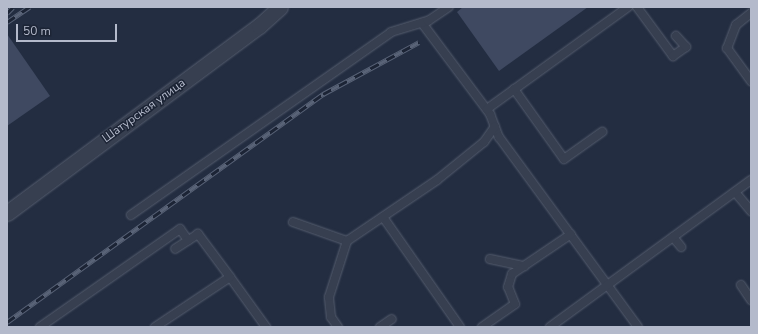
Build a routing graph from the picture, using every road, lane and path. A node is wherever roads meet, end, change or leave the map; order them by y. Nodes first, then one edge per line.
1 (280, 7) edge
2 (449, 7) edge
3 (628, 7) edge
4 (637, 7) edge
5 (751, 13) edge
6 (422, 23) junction
7 (676, 36) dead end
8 (751, 81) edge
9 (514, 89) junction
10 (486, 109) junction
11 (495, 126) junction
12 (602, 132) dead end
13 (751, 180) edge
14 (739, 189) junction
15 (751, 191) edge
16 (751, 211) edge
17 (7, 213) edge
18 (130, 215) dead end
19 (383, 217) junction
20 (293, 222) dead end
21 (571, 234) junction
22 (673, 237) junction
23 (188, 240) junction
24 (347, 241) junction
25 (681, 247) dead end
26 (175, 249) dead end
27 (490, 260) dead end
28 (524, 266) junction
29 (230, 277) junction
30 (608, 284) junction
31 (741, 285) dead end
32 (751, 300) edge
33 (392, 319) dead end
34 (40, 327) edge
35 (155, 327) edge
36 (266, 327) edge
37 (338, 327) edge
38 (380, 327) edge
39 (460, 327) edge
40 (482, 327) edge
41 (550, 327) edge
42 (638, 327) edge

1 - 17 street, Шатурская улица
2 - 6 lane
3 - 9 lane
4 - 7 lane
5 - 8 lane
6 - 10 lane
6 - 18 lane
9 - 10 lane
9 - 12 lane
10 - 11 lane
11 - 19 lane
11 - 21 lane
13 - 14 lane
14 - 15 lane
14 - 16 lane
14 - 22 lane
19 - 24 lane
19 - 39 lane
20 - 24 lane
21 - 28 lane
21 - 30 lane
22 - 25 lane
22 - 30 lane
23 - 26 lane
23 - 29 lane
23 - 34 lane
24 - 37 lane
27 - 28 lane
28 - 40 lane
29 - 35 lane
29 - 36 lane
30 - 41 lane
30 - 42 lane
31 - 32 lane
33 - 38 lane

